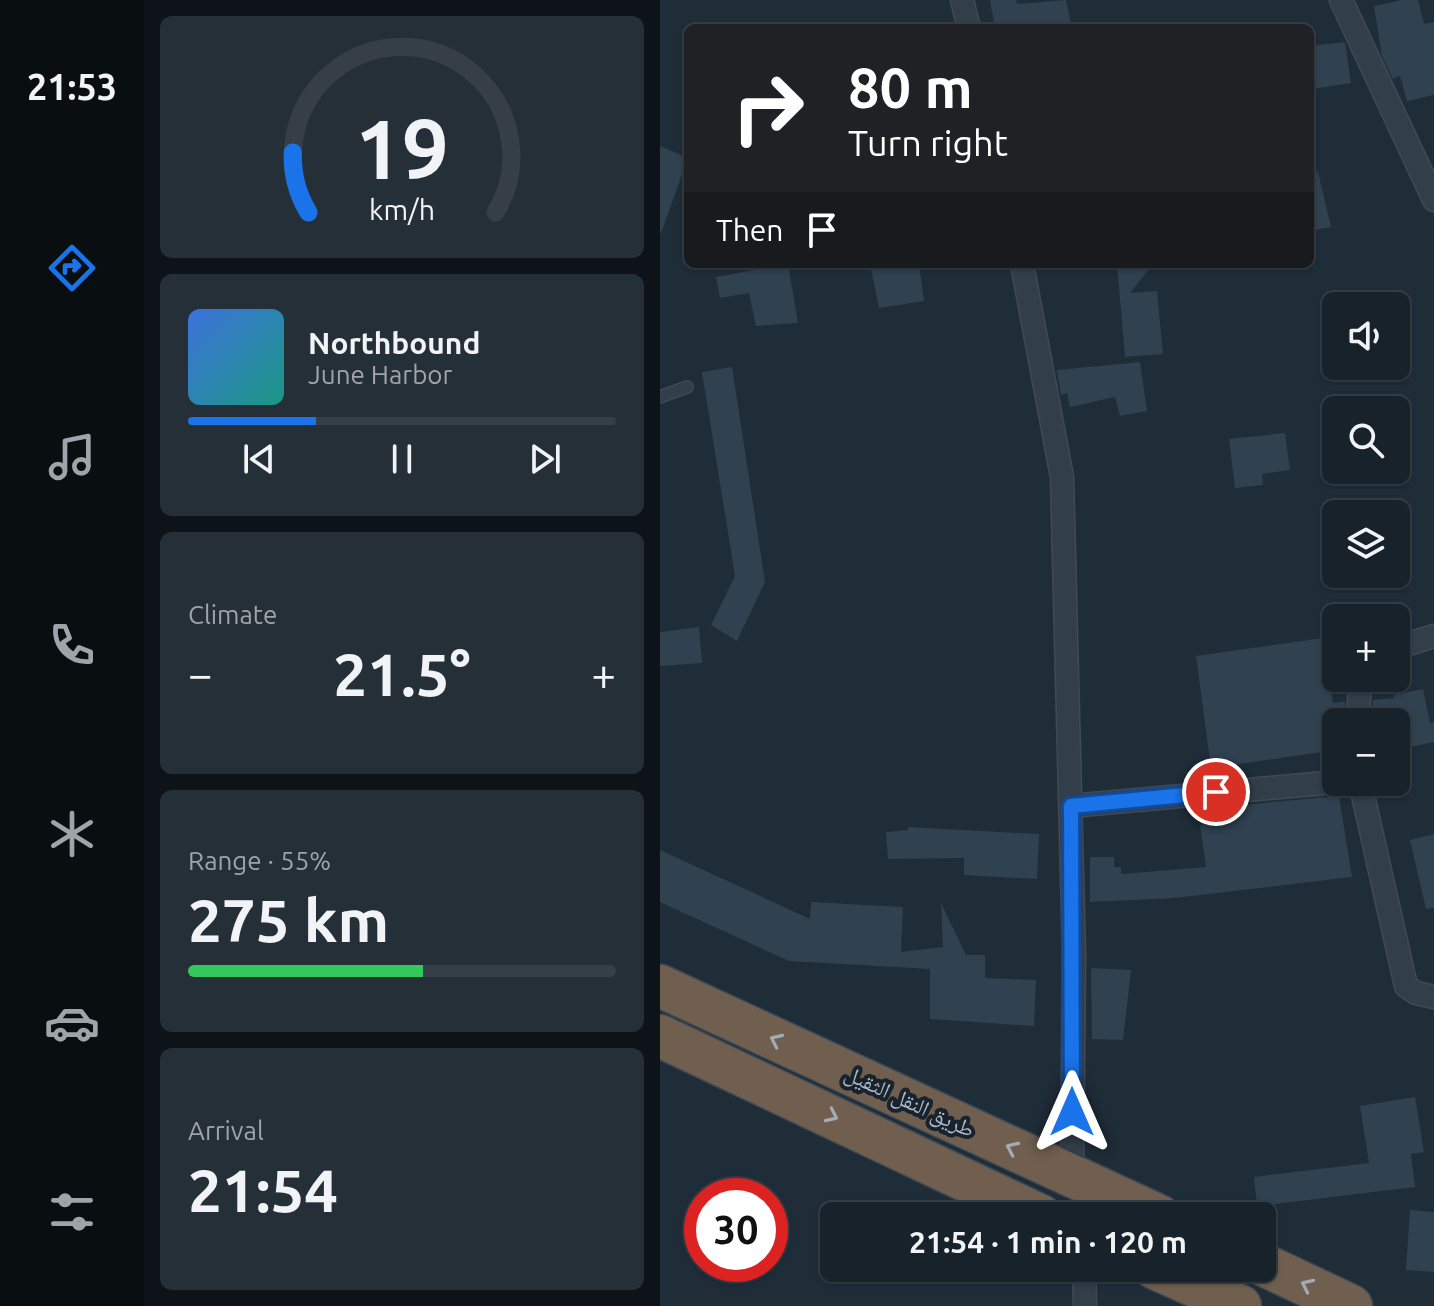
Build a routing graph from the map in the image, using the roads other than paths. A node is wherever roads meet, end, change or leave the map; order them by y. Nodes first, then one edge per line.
1 (962, 0) edge
2 (1341, 0) edge
3 (968, 24) edge
4 (1434, 200) edge
5 (1023, 268) edge
6 (687, 387) dead end
7 (660, 397) edge
8 (1434, 636) edge
9 (1410, 644) edge
10 (1322, 783) edge
11 (1363, 796) edge
12 (1071, 806) junction
13 (660, 986) edge
14 (1434, 997) edge
15 (660, 1036) edge
16 (1072, 1175) junction
17 (1011, 1202) edge
18 (1129, 1202) edge
19 (1276, 1271) edge
20 (1084, 1282) edge
21 (1186, 1282) edge
22 (1085, 1306) edge
23 (1240, 1306) edge
24 (1351, 1306) edge

1 - 3 street
2 - 4 street
5 - 12 street
6 - 7 lane
8 - 9 street
10 - 12 street
11 - 14 street
12 - 16 street
16 -> 13 highway, طريق النقل الثقيل
15 -> 17 highway
16 - 18 highway, طريق النقل الثقيل
24 -> 19 highway
20 - 22 street
21 - 23 highway

